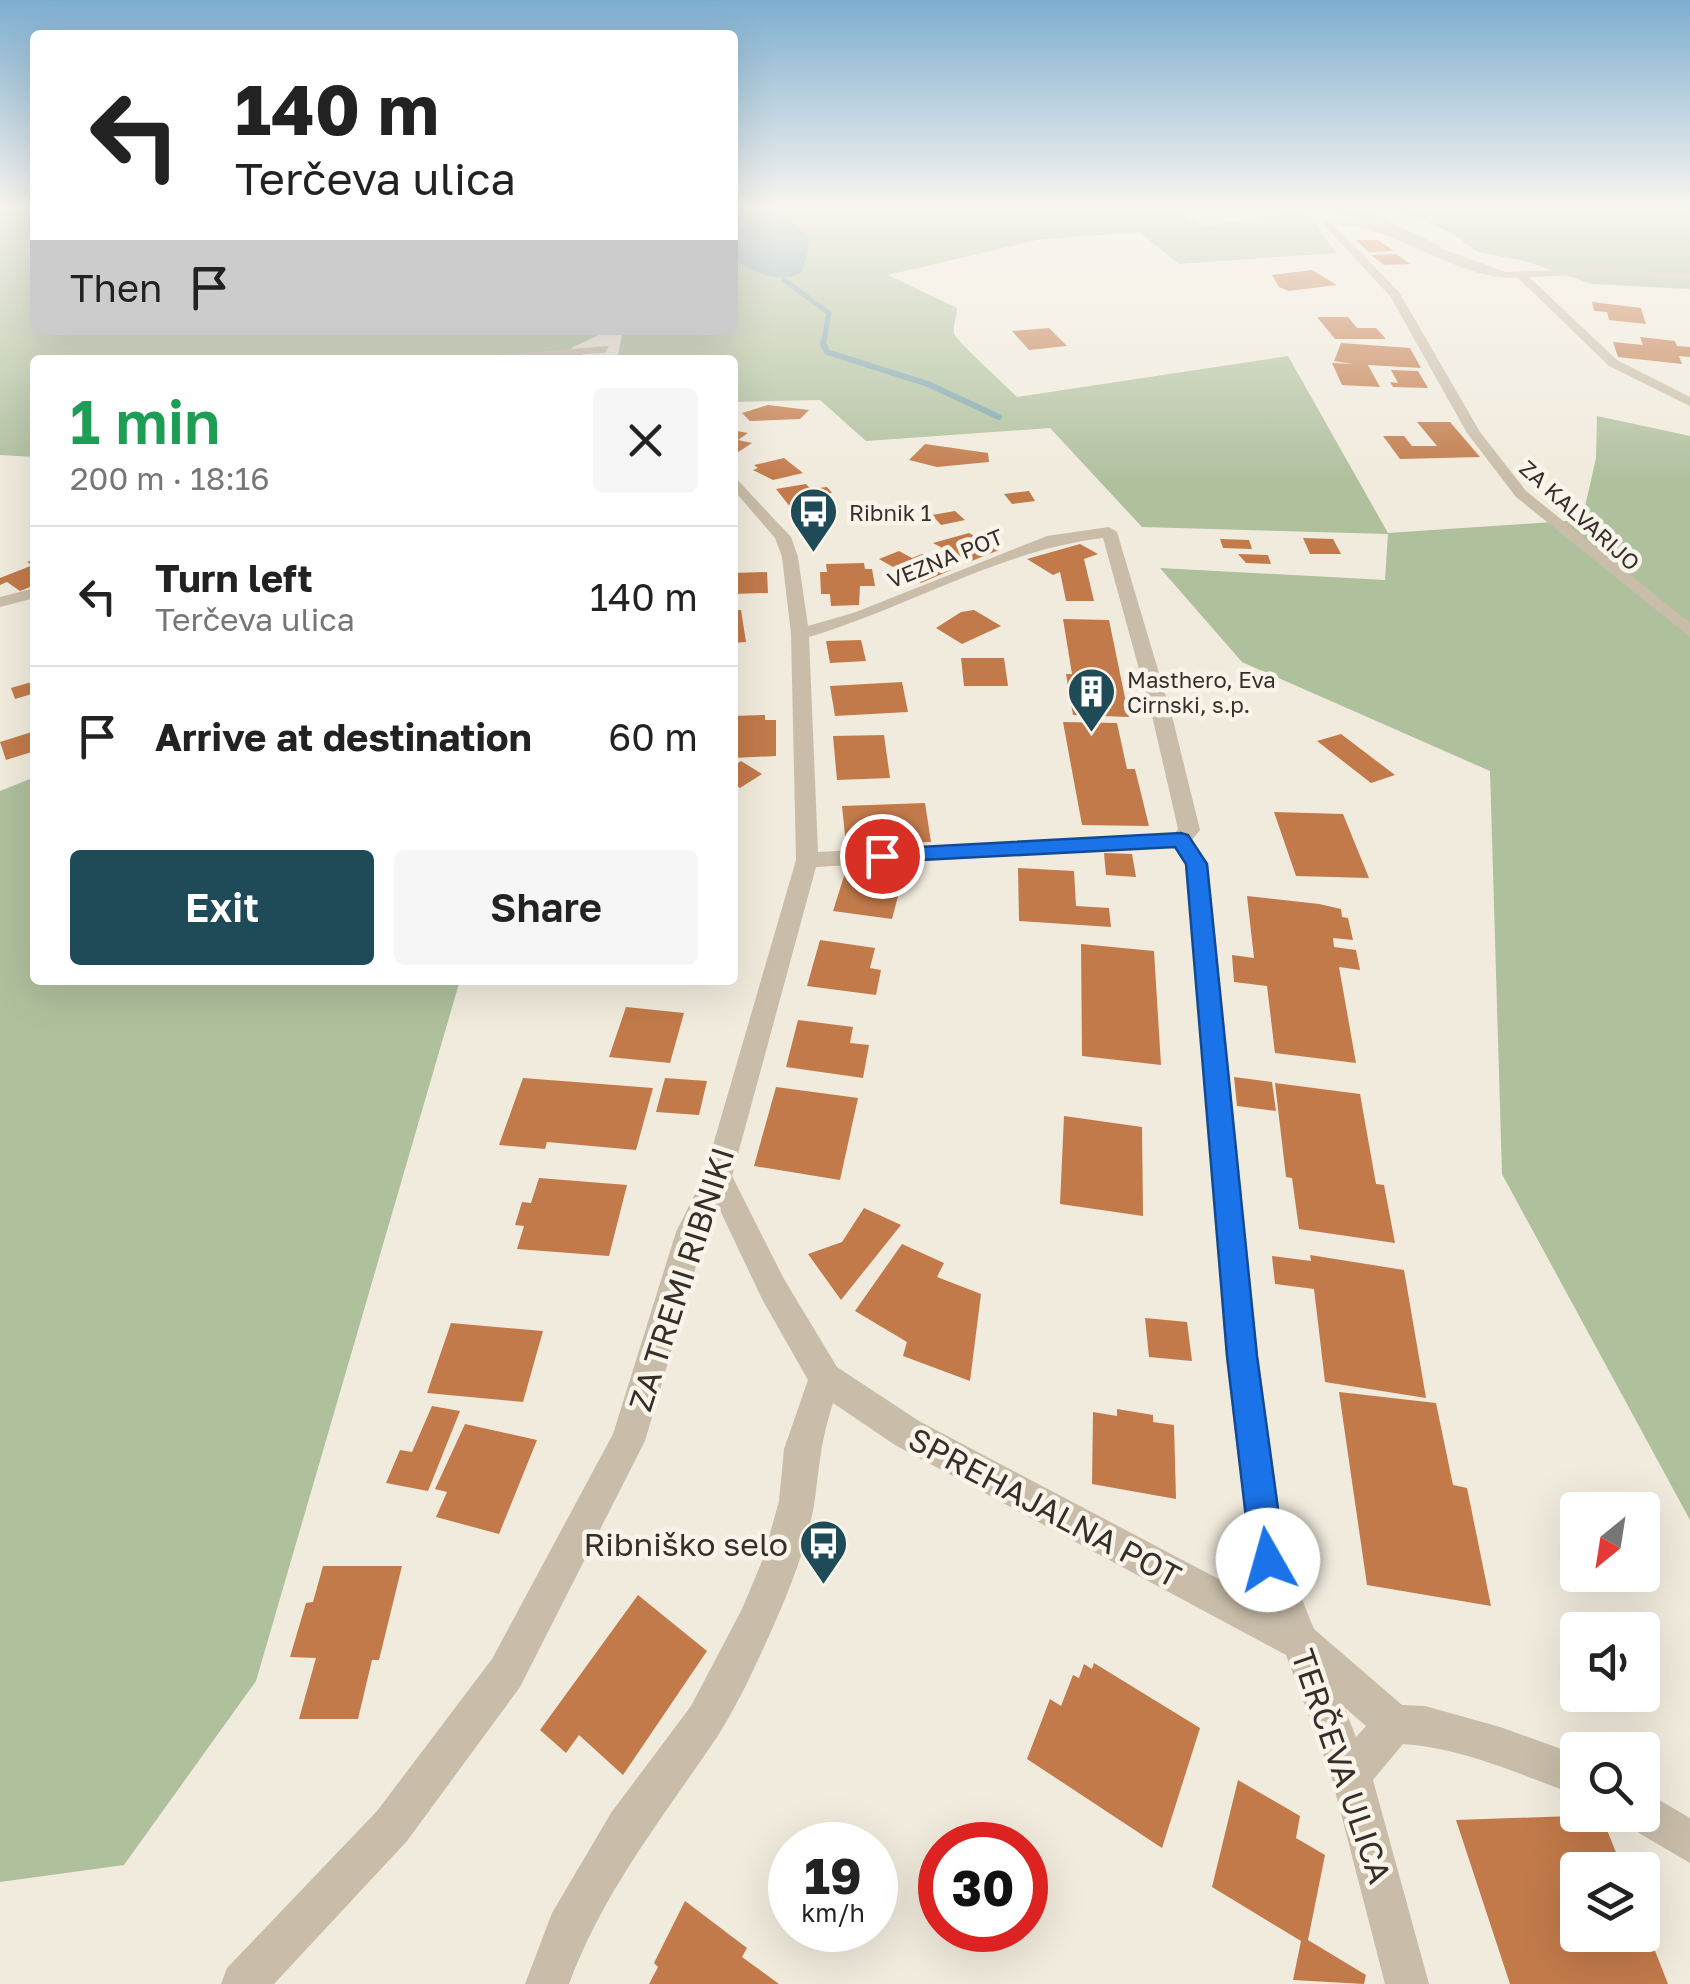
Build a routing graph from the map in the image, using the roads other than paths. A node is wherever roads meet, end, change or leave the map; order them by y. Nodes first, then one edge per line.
1 (1398, 299) edge
2 (1546, 299) edge
3 (1690, 402) edge
4 (738, 484) edge
5 (1109, 532) joint
6 (30, 593) edge
7 (0, 602) edge
8 (1690, 632) edge
9 (800, 634) junction
10 (1181, 840) junction
11 (807, 860) junction
12 (718, 1176) junction
13 (825, 1378) junction
14 (1301, 1644) junction
15 (1394, 1724) junction
16 (1560, 1769) edge
17 (1351, 1775) junction
18 (1660, 1823) edge
19 (1690, 1842) edge
20 (242, 1984) edge
21 (547, 1984) edge
22 (1407, 1984) edge

1 - 8 street, ZA KALVARIJO
2 - 3 street
4 - 9 street, ZA TREMI RIBNIKI
5 - 9 street, VEZNA POT
5 - 10 street, TERČEVA ULICA
6 - 7 street
9 - 11 street, ZA TREMI RIBNIKI
10 - 11 street
10 - 14 street, TERČEVA ULICA
11 - 12 street, ZA TREMI RIBNIKI
12 - 13 street, SPREHAJALNA POT
12 - 20 street, ZA TREMI RIBNIKI
13 - 14 street, SPREHAJALNA POT
13 - 21 street
14 - 15 street, SPREHAJALNA POT
14 - 17 street, TERČEVA ULICA
15 - 16 street
15 - 17 street
17 - 22 street, TERČEVA ULICA
18 - 19 street

